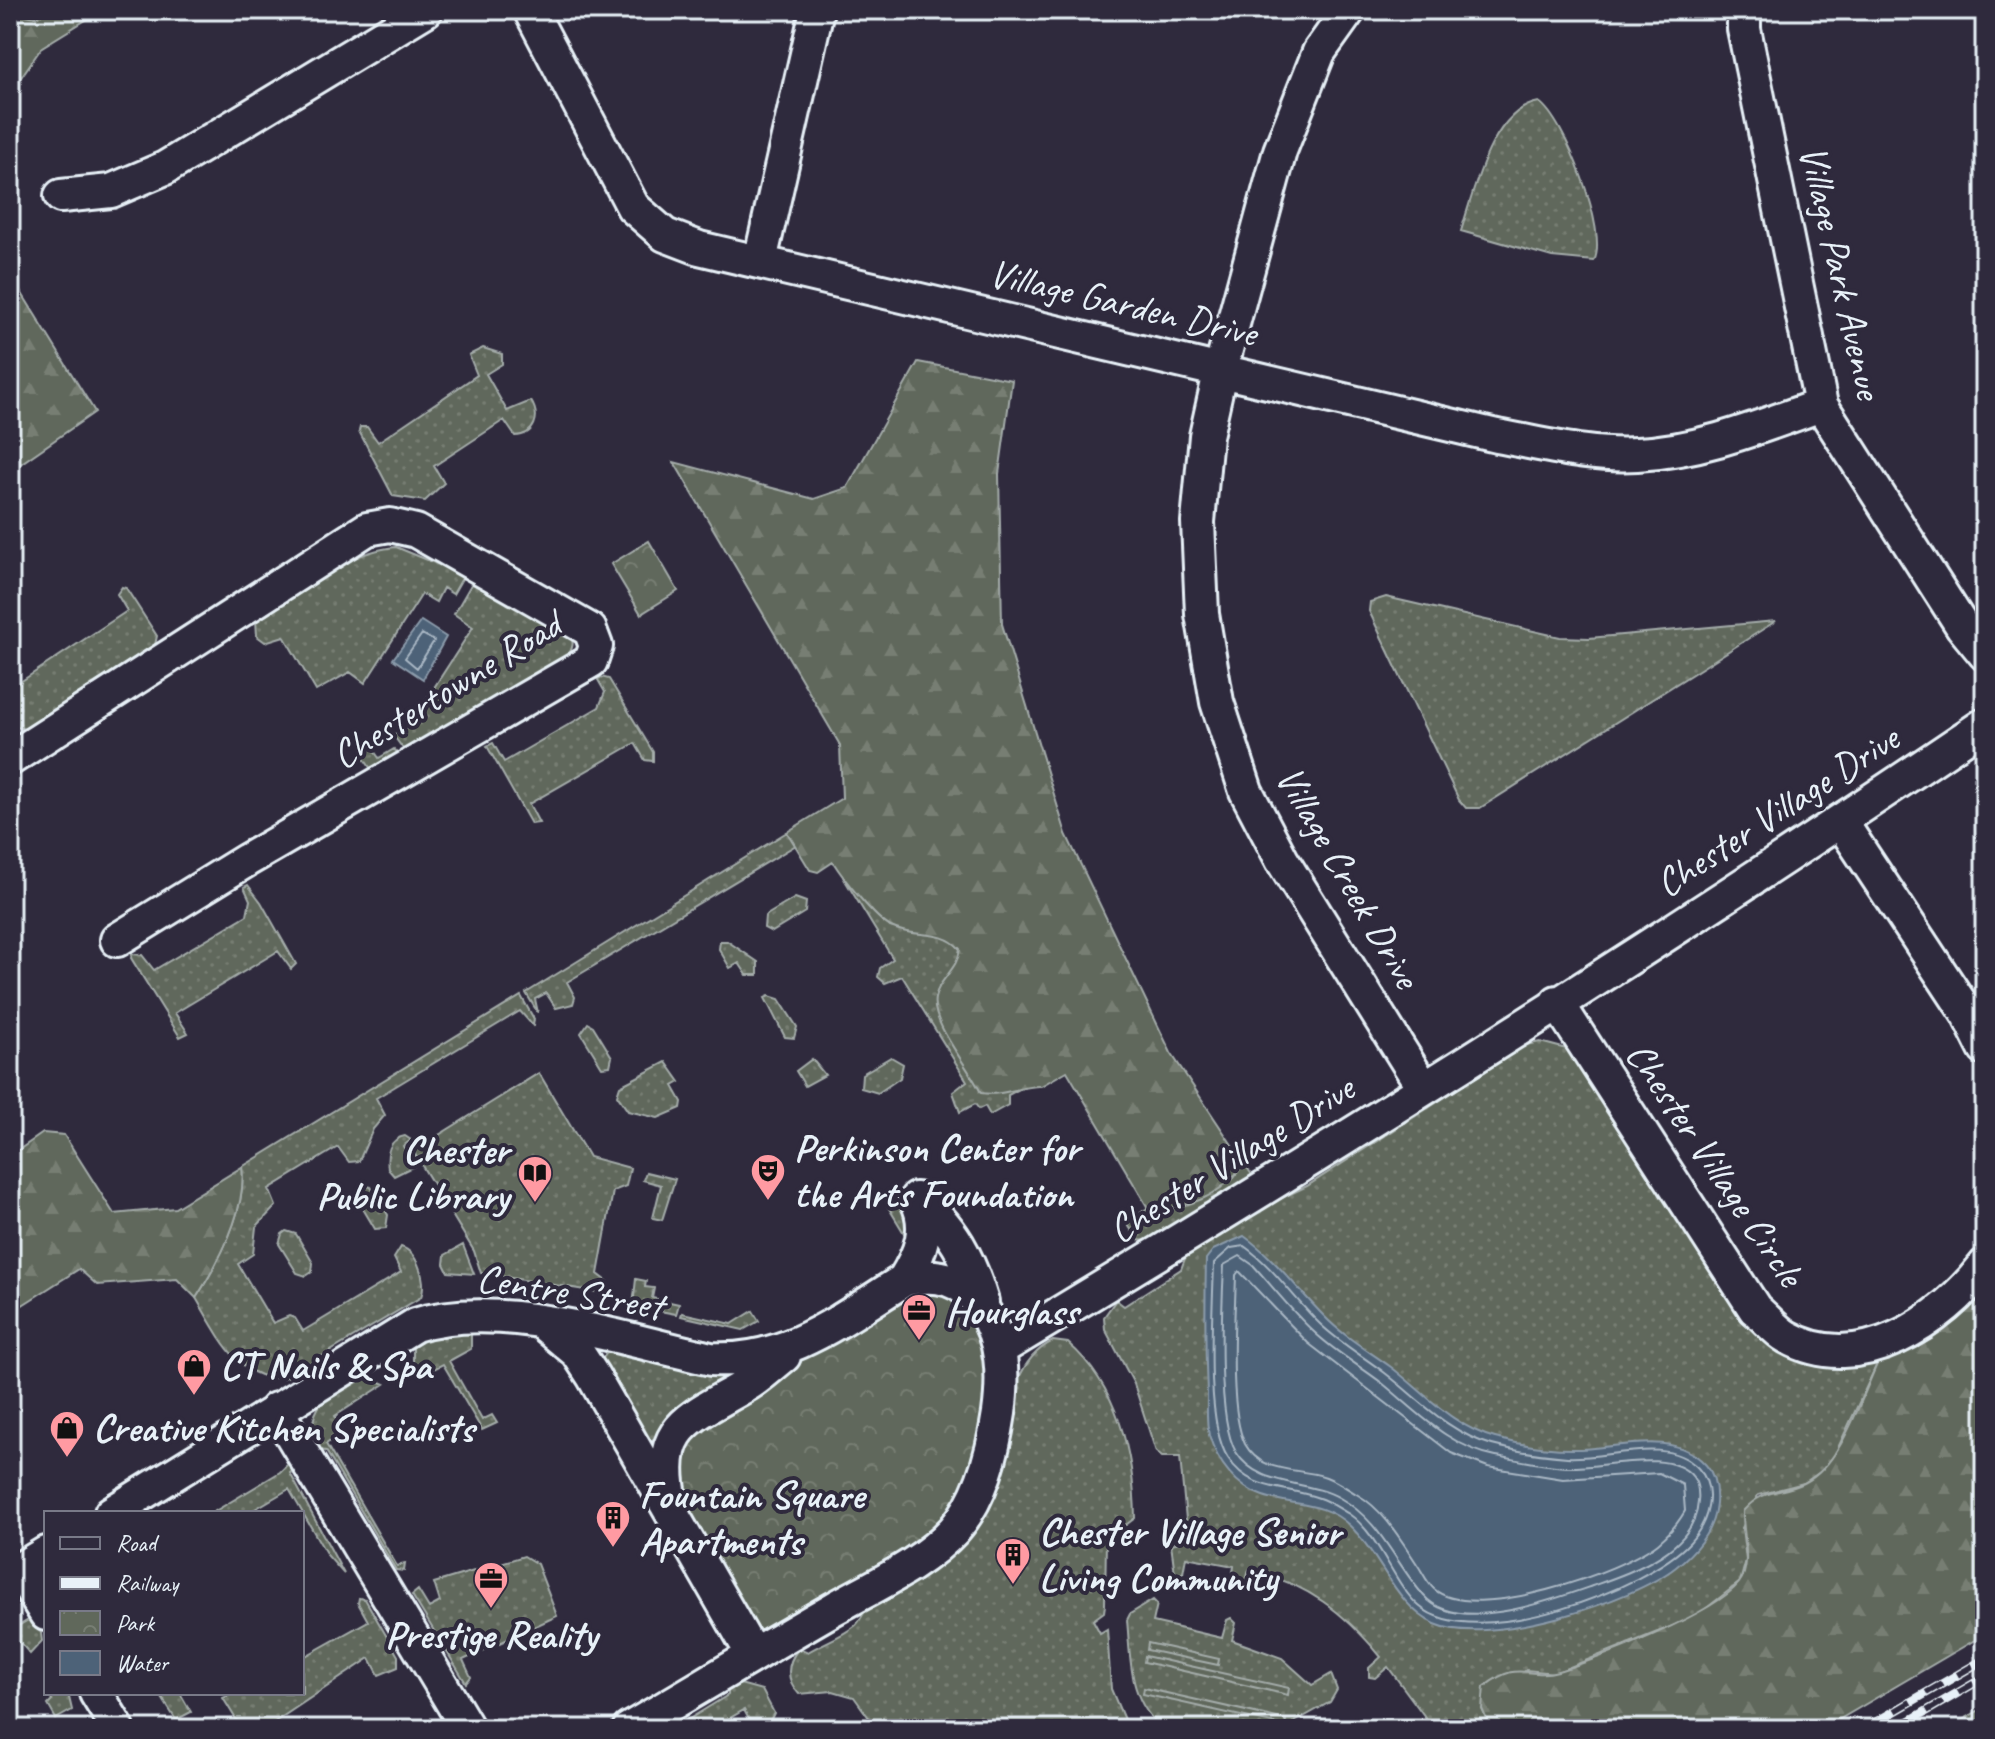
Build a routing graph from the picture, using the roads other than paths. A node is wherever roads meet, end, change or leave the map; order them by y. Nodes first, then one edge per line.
1 (426, 10) edge
2 (530, 10) edge
3 (817, 10) edge
4 (1349, 10) edge
5 (1744, 10) edge
6 (61, 196) dead end
7 (760, 261) junction
8 (1221, 368) junction
9 (1821, 405) junction
10 (1985, 654) edge
11 (1985, 724) edge
12 (10, 759) edge
13 (1841, 822) junction
14 (117, 940) dead end
15 (1557, 1002) junction
16 (1985, 1049) edge
17 (1423, 1087) junction
18 (1985, 1265) edge
19 (904, 1280) junction
20 (984, 1309) junction
21 (540, 1322) junction
22 (796, 1346) junction
23 (1000, 1349) junction
24 (276, 1409) junction
25 (114, 1511) edge
26 (676, 1523) junction
27 (44, 1554) edge
28 (14, 1573) edge
29 (44, 1611) edge
30 (753, 1655) junction
31 (97, 1695) edge
32 (118, 1729) edge
33 (468, 1729) edge
34 (629, 1729) edge

1 - 6 street
2 - 7 street, Village Garden Drive
3 - 7 street
4 - 8 street, Village Creek Drive
5 - 9 street, Village Park Avenue
7 - 8 street, Village Garden Drive
8 - 9 street, Village Garden Drive
8 - 17 street, Village Creek Drive
9 - 10 street, Village Park Avenue
11 - 13 street, Chester Village Drive
12 - 14 street, Chestertowne Road
13 - 15 street, Chester Village Drive
13 - 16 street
15 - 17 street, Chester Village Drive
15 - 18 street, Chester Village Circle
17 - 23 street, Chester Village Drive
19 - 20 street
19 - 20 street
19 - 22 street, Centre Street
20 - 23 street
21 - 22 street, Centre Street
21 - 24 street, Centre Street
21 - 26 street
22 - 26 street
23 - 30 street
24 - 25 street, Centre Street
24 - 33 street
26 - 30 street
27 - 28 street
28 - 29 street
30 - 34 street
31 - 32 street

